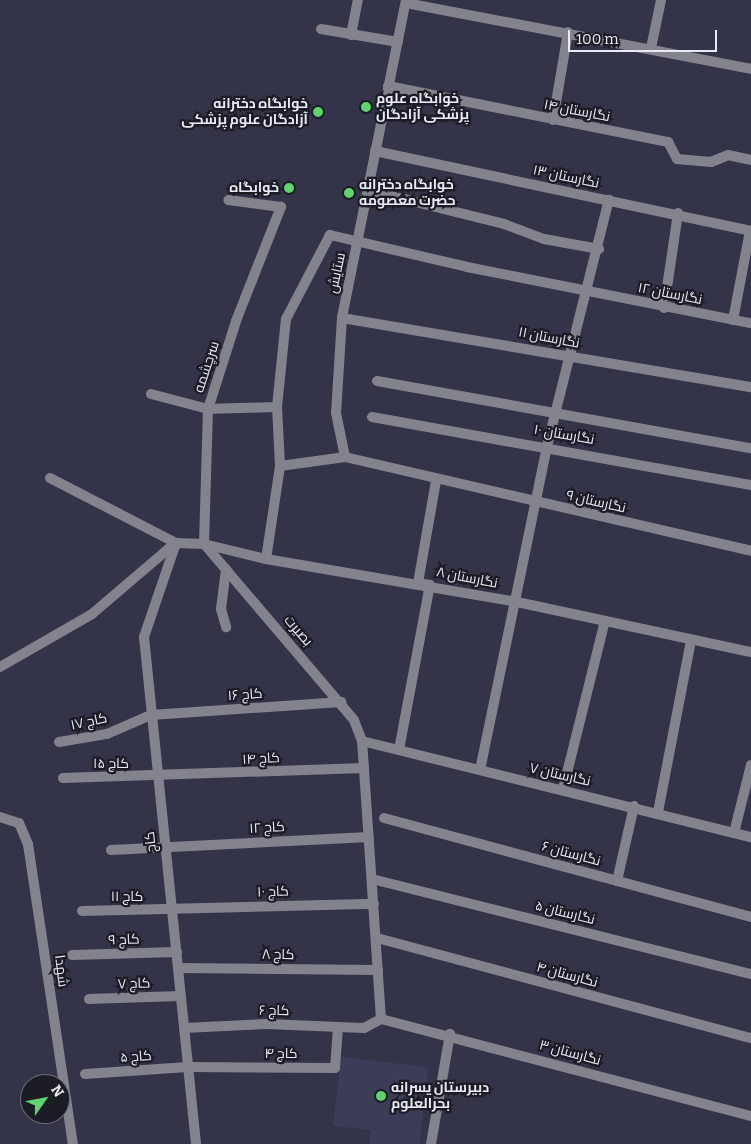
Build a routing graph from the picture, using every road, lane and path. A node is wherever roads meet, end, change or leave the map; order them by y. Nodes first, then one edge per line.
1 (358, 0) edge
2 (661, 0) edge
3 (406, 2) edge
4 (321, 29) dead end
5 (568, 32) junction
6 (351, 35) junction
7 (398, 42) junction
8 (651, 48) junction
9 (751, 69) edge
10 (388, 86) junction
11 (553, 120) junction
12 (375, 152) junction
13 (751, 160) edge
14 (367, 190) junction
15 (228, 200) dead end
16 (609, 200) junction
17 (678, 213) junction
18 (750, 231) edge
19 (357, 244) junction
20 (599, 249) junction
21 (583, 291) junction
22 (664, 308) junction
23 (342, 318) junction
24 (733, 320) junction
25 (751, 323) edge
26 (569, 356) junction
27 (377, 381) dead end
28 (751, 387) edge
29 (152, 394) dead end
30 (277, 407) junction
31 (208, 409) junction
32 (557, 411) junction
33 (372, 417) dead end
34 (547, 446) junction
35 (751, 448) edge
36 (345, 457) junction
37 (280, 466) junction
38 (50, 478) dead end
39 (436, 481) junction
40 (751, 485) edge
41 (537, 503) junction
42 (176, 543) junction
43 (204, 544) junction
44 (751, 551) edge
45 (266, 559) junction
46 (226, 569) junction
47 (418, 583) junction
48 (430, 585) junction
49 (517, 602) junction
50 (605, 622) junction
51 (226, 627) dead end
52 (691, 640) junction
53 (751, 652) edge
54 (0, 667) edge
55 (342, 702) junction
56 (151, 715) junction
57 (362, 741) junction
58 (59, 742) dead end
59 (399, 750) junction
60 (751, 765) edge
61 (364, 768) junction
62 (480, 770) junction
63 (63, 778) dead end
64 (158, 778) junction
65 (563, 789) junction
66 (634, 806) junction
67 (658, 812) junction
68 (0, 817) edge
69 (384, 818) dead end
70 (734, 833) junction
71 (369, 837) junction
72 (751, 837) edge
73 (166, 847) junction
74 (111, 850) dead end
75 (372, 879) junction
76 (617, 881) junction
77 (374, 904) junction
78 (82, 910) dead end
79 (172, 910) junction
80 (751, 917) edge
81 (376, 938) junction
82 (177, 952) junction
83 (72, 956) dead end
84 (178, 968) junction
85 (378, 970) junction
86 (751, 974) edge
87 (180, 996) junction
88 (88, 999) dead end
89 (381, 1019) junction
90 (184, 1028) junction
91 (338, 1028) junction
92 (450, 1034) junction
93 (751, 1038) edge
94 (188, 1067) junction
95 (85, 1074) dead end
96 (751, 1116) edge
97 (73, 1144) edge
98 (196, 1144) edge
99 (431, 1144) edge

1 - 6 street
2 - 8 street
3 - 5 street
3 - 7 street, ستایش
4 - 6 street
5 - 8 street
5 - 11 street
6 - 7 street
7 - 10 street, ستایش
8 - 9 street
10 - 11 street, نگارستان ۱۴
10 - 12 street, ستایش
11 - 13 street, نگارستان ۱۴
12 - 14 street, ستایش
12 - 16 street, نگارستان ۱۳
14 - 19 street, ستایش
14 - 20 street
15 - 31 street, سرچشمه
16 - 17 street, نگارستان ۱۳
16 - 20 street
17 - 18 street, نگارستان ۱۳
17 - 22 street
18 - 24 street
19 - 21 street, نگارستان ۱۲
19 - 23 street, ستایش
19 - 30 street, نگارستان ۱۲
20 - 21 street
21 - 22 street, نگارستان ۱۲
21 - 26 street
22 - 24 street, نگارستان ۱۲
23 - 26 street, نگارستان ۱۱
23 - 36 street, ستایش
24 - 25 street, نگارستان ۱۲
26 - 28 street, نگارستان ۱۱
26 - 32 street
27 - 32 street
29 - 31 street
30 - 31 street
30 - 37 street
31 - 43 street, سرچشمه
32 - 34 street
32 - 35 street
33 - 34 street, نگارستان ۱۰
34 - 40 street, نگارستان ۱۰
34 - 41 street
36 - 37 street
36 - 39 street
37 - 45 street
38 - 42 street
39 - 41 street, نگارستان ۹
39 - 47 street
41 - 44 street, نگارستان ۹
41 - 49 street
42 - 43 street, نگارستان ۸
42 - 54 street
42 - 56 street, کاج
43 - 45 street, نگارستان ۸
43 - 46 street, بصیرت
45 - 47 street, نگارستان ۸
46 - 51 street
46 - 55 street, بصیرت
47 - 48 street, نگارستان ۸
48 - 49 street, نگارستان ۸
48 - 59 street
49 - 50 street, نگارستان ۸
49 - 62 street
50 - 52 street, نگارستان ۸
50 - 65 street
52 - 53 street, نگارستان ۸
52 - 67 street
55 - 56 street, کاج ۱۶
55 - 57 street, بصیرت
56 - 58 street, کاج ۱۷
56 - 64 street, کاج
57 - 59 street, نگارستان ۷
57 - 61 street
59 - 62 street, نگارستان ۷
60 - 70 street
61 - 64 street, کاج ۱۴
61 - 71 street
62 - 65 street, نگارستان ۷
63 - 64 street, کاج ۱۵
64 - 73 street, کاج
65 - 66 street, نگارستان ۷
66 - 67 street, نگارستان ۷
66 - 76 street
67 - 70 street, نگارستان ۷
68 - 97 street, شهدا
69 - 76 street, نگارستان ۶
70 - 72 street, نگارستان ۷
71 - 73 street, کاج ۱۲
71 - 75 street
73 - 74 street, کاج ۱۲
73 - 79 street, کاج
75 - 77 street
75 - 86 street, نگارستان ۵
76 - 80 street, نگارستان ۶
77 - 79 street, کاج ۱۰
77 - 81 street
78 - 79 street, کاج ۱۱
79 - 82 street, کاج
81 - 85 street
81 - 93 street, نگارستان ۴
82 - 83 street, کاج ۹
82 - 84 street, کاج
84 - 85 street, کاج ۸
84 - 87 street, کاج
85 - 89 street
87 - 88 street, کاج ۷
87 - 90 street, کاج
89 - 91 street, کاج ۶
89 - 92 street, نگارستان ۳
90 - 91 street, کاج ۶
90 - 94 street, کاج
91 - 94 street, کاج ۴
92 - 96 street, نگارستان ۳
92 - 99 street
94 - 95 street, کاج ۵
94 - 98 street, کاج

